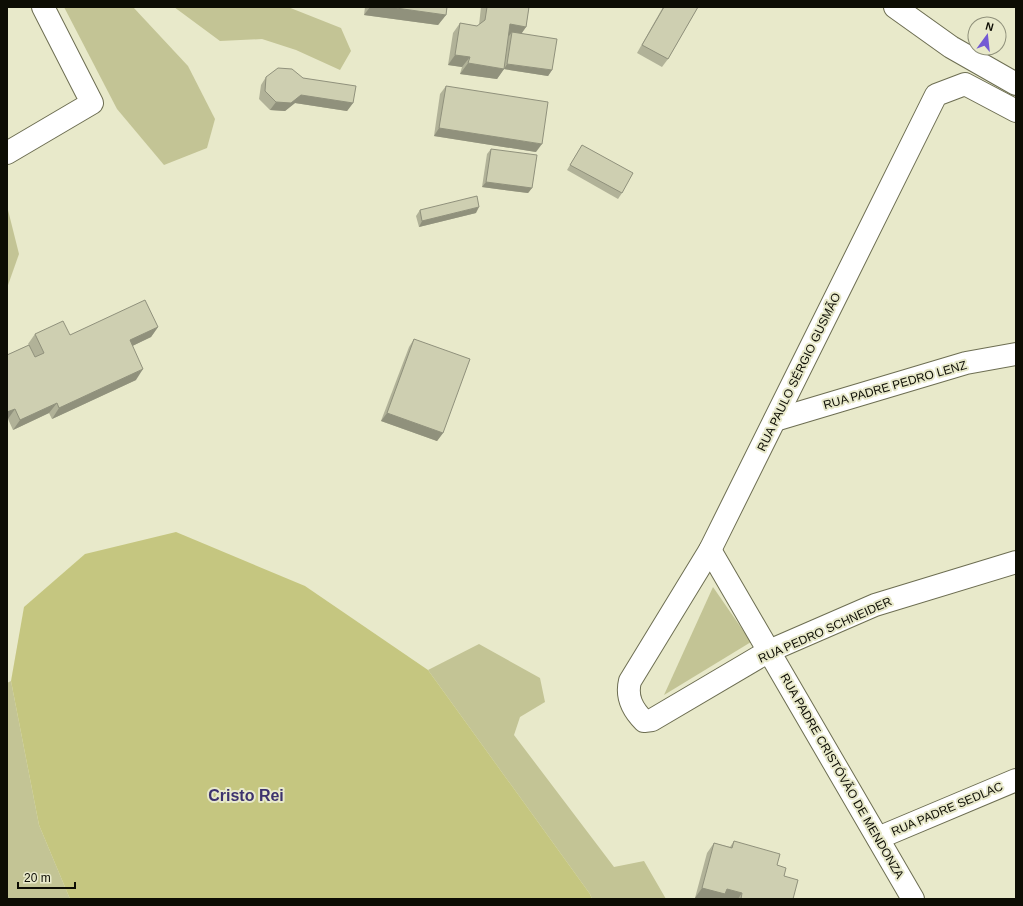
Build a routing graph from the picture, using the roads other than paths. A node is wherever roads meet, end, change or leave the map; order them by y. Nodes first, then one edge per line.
1 (43, 7) edge
2 (895, 7) edge
3 (1016, 84) edge
4 (1016, 111) edge
5 (7, 153) edge
6 (1016, 354) edge
7 (775, 420) junction
8 (710, 550) junction
9 (1016, 562) edge
10 (769, 651) junction
11 (644, 721) joint
12 (1016, 780) edge
13 (878, 838) junction
14 (913, 899) edge

1 - 5 street
2 - 3 street
4 - 7 street, RUA PAULO SÉRGIO GUSMÃO
6 - 7 street, RUA PADRE PEDRO LENZ
7 - 8 street, RUA PAULO SÉRGIO GUSMÃO
8 - 10 street, RUA PADRE CRISTÓVÃO DE MENDONZA
8 - 11 street, RUA PAULO SÉRGIO GUSMÃO
9 - 10 street, RUA PEDRO SCHNEIDER
10 - 11 street, RUA PEDRO SCHNEIDER
10 - 13 street, RUA PADRE CRISTÓVÃO DE MENDONZA
12 - 13 street, RUA PADRE SEDLAC
13 - 14 street, RUA PADRE CRISTÓVÃO DE MENDONZA

